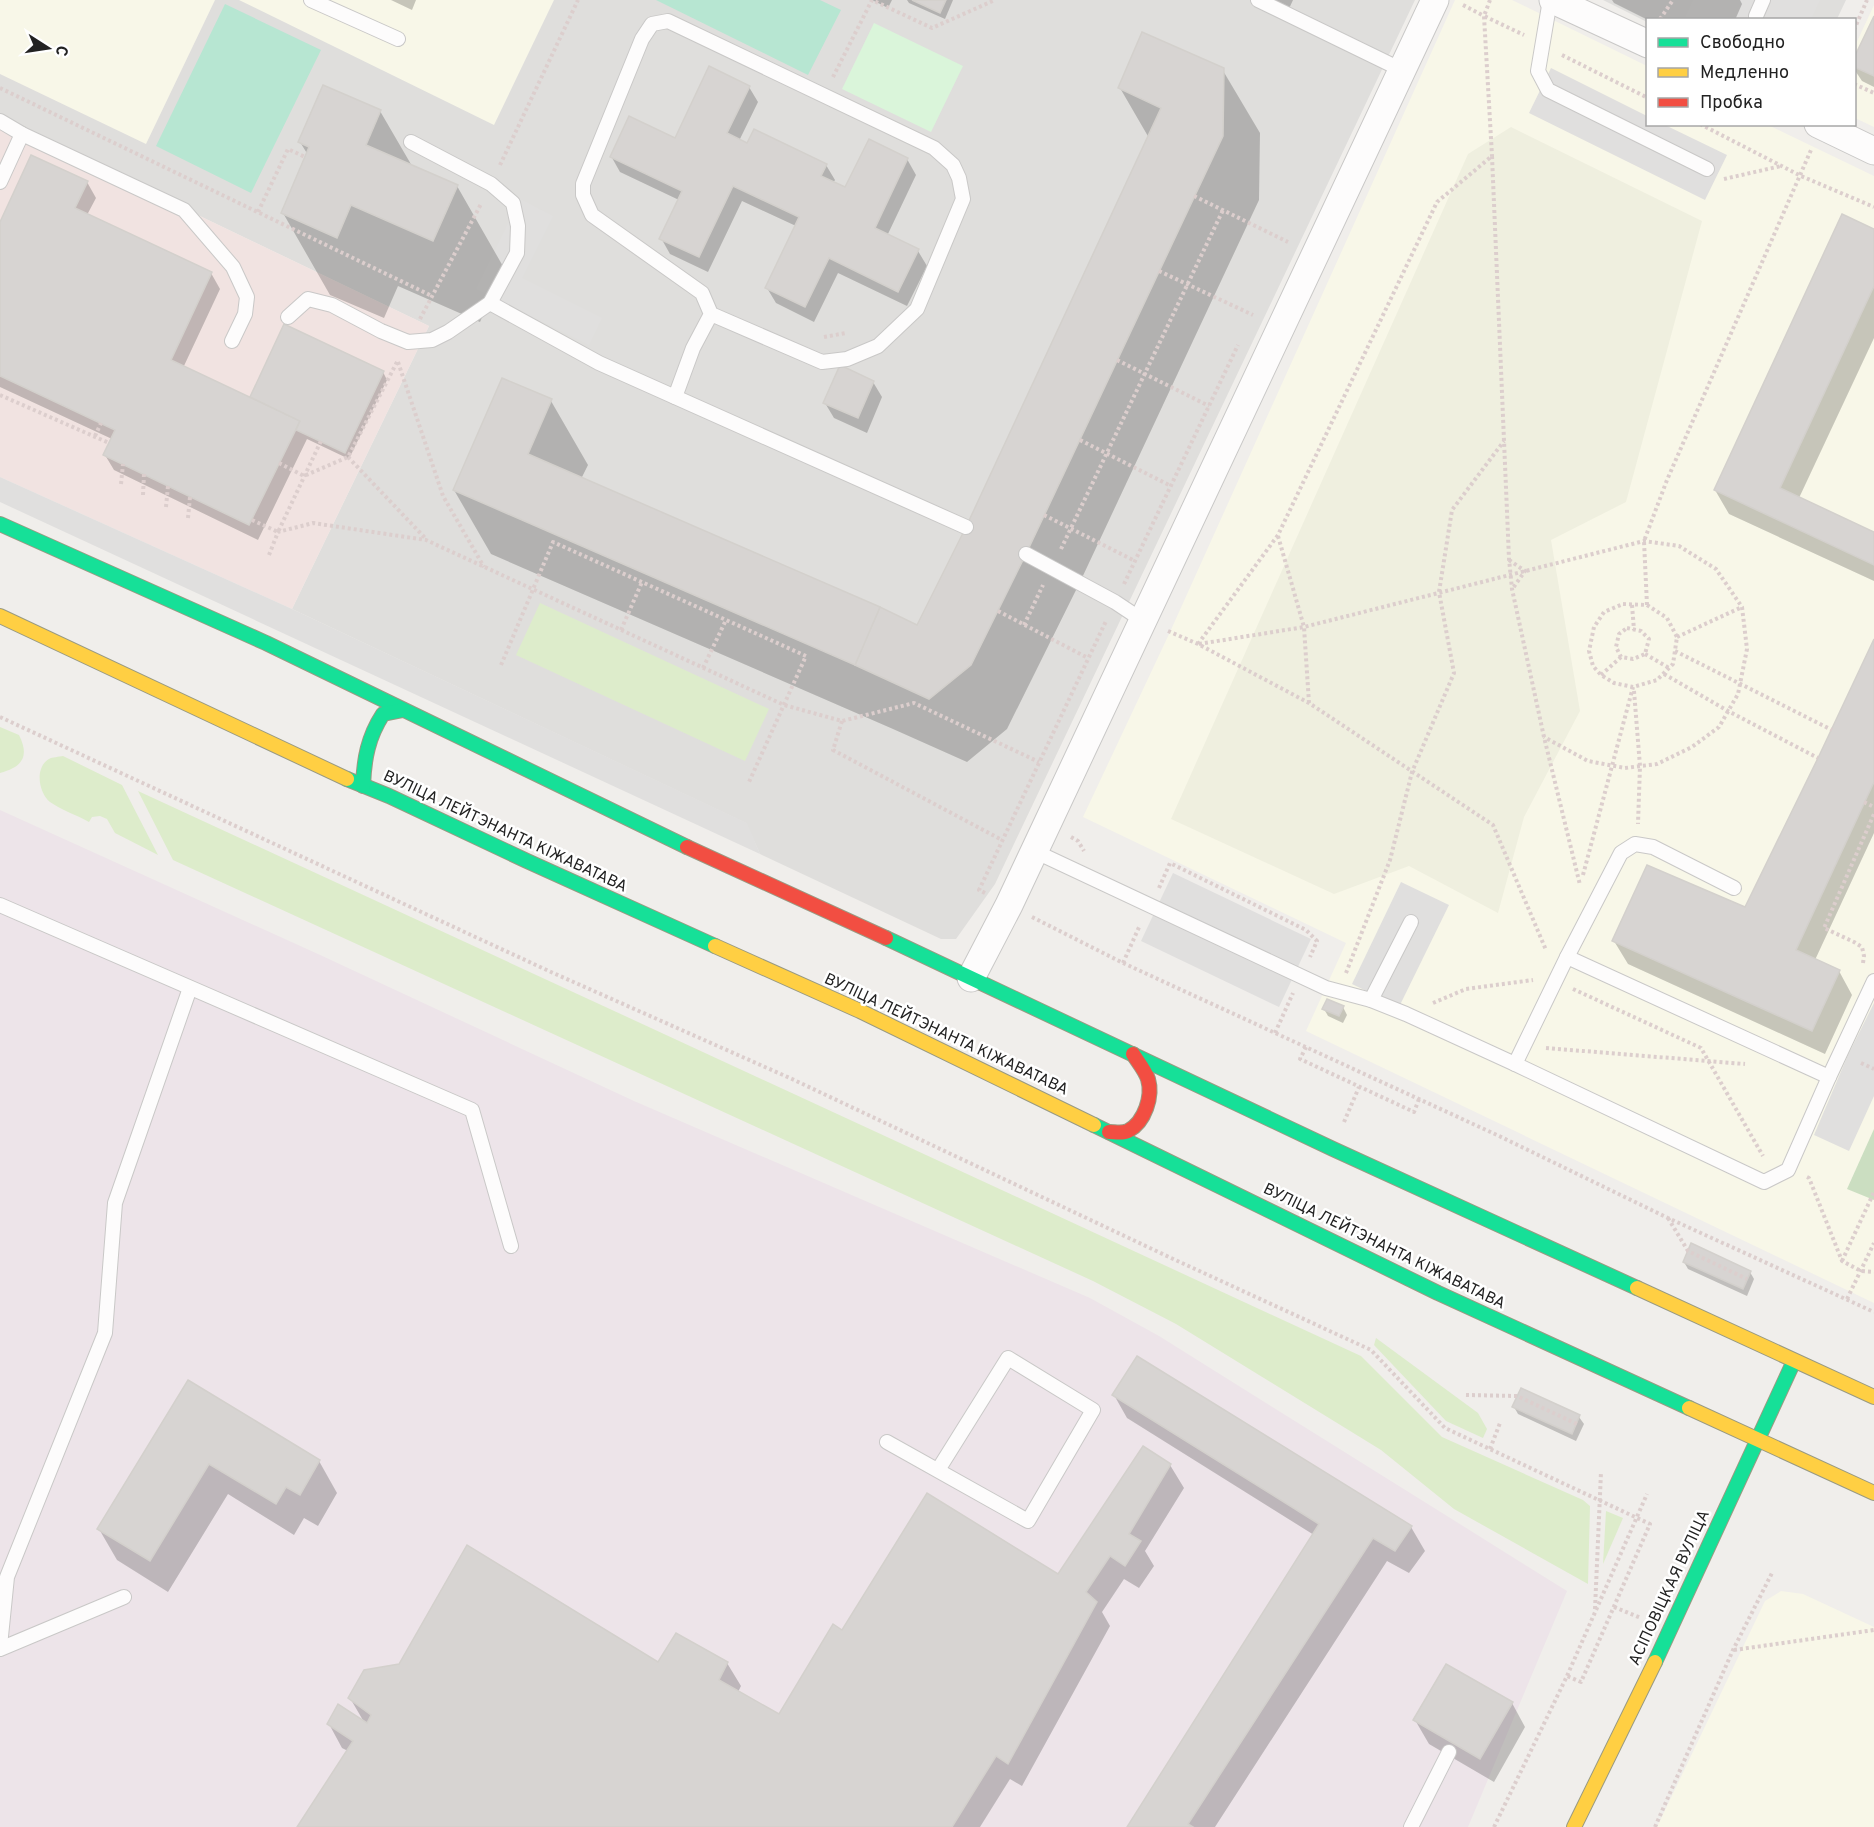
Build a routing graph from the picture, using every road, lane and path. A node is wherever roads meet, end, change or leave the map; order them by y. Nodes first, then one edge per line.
1 (311, 0) edge
2 (578, 0) edge
3 (872, 0) edge
4 (995, 0) edge
5 (1258, 0) edge
6 (1551, 0) edge
7 (1673, 0) edge
8 (1763, 0) edge
9 (1867, 0) edge
10 (1445, 1) edge
11 (1756, 16) dead end
12 (1661, 18) edge
13 (1856, 25) edge
14 (398, 39) dead end
15 (1646, 44) edge
16 (1402, 70) junction
17 (1856, 85) edge
18 (0, 88) edge
19 (1874, 93) edge
20 (824, 95) junction
21 (0, 121) edge
22 (1704, 126) edge
23 (1820, 126) edge
24 (1822, 126) edge
25 (22, 134) junction
26 (411, 142) dead end
27 (1874, 151) edge
28 (1492, 156) junction
29 (305, 157) dead end
30 (1782, 166) junction
31 (1707, 169) dead end
32 (1801, 176) junction
33 (1714, 181) dead end
34 (0, 182) edge
35 (491, 184) junction
36 (1194, 196) dead end
37 (1874, 207) edge
38 (1223, 210) junction
39 (258, 212) junction
40 (1293, 232) dead end
41 (1288, 242) junction
42 (1283, 252) dead end
43 (1159, 271) dead end
44 (1187, 284) junction
45 (432, 296) dead end
46 (490, 303) junction
47 (711, 314) junction
48 (288, 317) dead end
49 (1248, 325) dead end
50 (815, 333) dead end
51 (847, 333) dead end
52 (232, 341) dead end
53 (1238, 345) dead end
54 (1117, 360) dead end
55 (398, 361) dead end
56 (1144, 374) junction
57 (0, 394) edge
58 (675, 397) junction
59 (1209, 406) junction
60 (101, 423) dead end
61 (95, 436) junction
62 (1080, 440) dead end
63 (1504, 440) junction
64 (321, 441) dead end
65 (109, 443) dead end
66 (1107, 453) junction
67 (279, 463) dead end
68 (123, 464) dead end
69 (144, 474) dead end
70 (304, 476) junction
71 (121, 484) dead end
72 (168, 486) dead end
73 (1171, 486) junction
74 (142, 495) dead end
75 (190, 496) dead end
76 (165, 507) dead end
77 (1044, 515) dead end
78 (188, 518) dead end
79 (252, 520) dead end
80 (0, 524) edge
81 (966, 527) dead end
82 (1071, 528) junction
83 (278, 532) junction
84 (1278, 536) junction
85 (426, 540) junction
86 (1644, 540) junction
87 (1026, 554) dead end
88 (269, 555) dead end
89 (1509, 559) junction
90 (1135, 561) junction
91 (484, 567) junction
92 (1051, 568) junction
93 (1525, 570) junction
94 (1511, 575) junction
95 (642, 582) junction
96 (1512, 589) junction
97 (534, 590) junction
98 (1439, 592) junction
99 (1115, 602) junction
100 (1632, 605) junction
101 (1647, 605) junction
102 (1742, 608) junction
103 (998, 611) dead end
104 (0, 616) edge
105 (726, 620) junction
106 (1143, 620) junction
107 (1024, 625) junction
108 (1305, 627) junction
109 (621, 630) junction
110 (1634, 630) junction
111 (1677, 637) junction
112 (1198, 644) junction
113 (1675, 651) junction
114 (1645, 654) junction
115 (1621, 657) junction
116 (1088, 658) junction
117 (501, 665) dead end
118 (703, 668) junction
119 (1669, 668) junction
120 (1664, 674) junction
121 (1601, 675) junction
122 (1740, 683) junction
123 (1633, 687) junction
124 (1309, 703) junction
125 (784, 705) junction
126 (403, 710) junction
127 (1728, 711) junction
128 (0, 717) edge
129 (842, 721) junction
130 (1832, 730) dead end
131 (1544, 737) junction
132 (1818, 758) dead end
133 (1039, 762) junction
134 (1612, 765) junction
135 (1640, 766) junction
136 (1412, 772) junction
137 (750, 782) dead end
138 (363, 786) junction
139 (1864, 802) dead end
140 (1874, 807) edge
141 (1639, 813) dead end
142 (1874, 814) edge
143 (1069, 836) dead end
144 (1002, 840) junction
145 (1034, 850) junction
146 (1088, 855) dead end
147 (1734, 888) dead end
148 (979, 890) dead end
149 (1152, 899) junction
150 (0, 905) edge
151 (1038, 920) dead end
152 (1411, 921) dead end
153 (1553, 946) dead end
154 (1567, 957) junction
155 (1123, 963) junction
156 (1863, 966) dead end
157 (1301, 977) junction
158 (971, 978) junction
159 (1538, 979) dead end
160 (1555, 981) junction
161 (1874, 981) edge
162 (190, 988) junction
163 (1326, 988) junction
164 (1371, 1000) junction
165 (1406, 1014) junction
166 (1275, 1033) junction
167 (1306, 1047) junction
168 (1133, 1054) junction
169 (1707, 1061) junction
170 (1861, 1063) dead end
171 (1515, 1064) junction
172 (1874, 1069) edge
173 (1829, 1077) junction
174 (1419, 1099) junction
175 (1109, 1132) junction
176 (1788, 1170) junction
177 (1874, 1192) edge
178 (1668, 1218) junction
179 (1874, 1243) edge
180 (512, 1246) dead end
181 (1842, 1261) junction
182 (1861, 1271) junction
183 (1874, 1272) edge
184 (1747, 1279) dead end
185 (1847, 1299) junction
186 (1874, 1312) edge
187 (1794, 1361) junction
188 (1466, 1395) dead end
189 (1874, 1397) edge
190 (1500, 1423) dead end
191 (1577, 1424) dead end
192 (1756, 1438) junction
193 (887, 1442) dead end
194 (1490, 1449) junction
195 (938, 1470) junction
196 (1601, 1472) dead end
197 (1874, 1493) edge
198 (1647, 1494) dead end
199 (1600, 1501) junction
200 (1637, 1518) junction
201 (1772, 1573) dead end
202 (124, 1597) dead end
203 (1595, 1612) junction
204 (1874, 1630) edge
205 (0, 1647) edge
206 (1733, 1650) junction
207 (1566, 1676) junction
208 (1449, 1752) dead end
209 (1411, 1827) edge
210 (1494, 1827) edge
211 (1574, 1827) edge
212 (1655, 1827) edge

1 - 14 lane
2 - 35 path
3 - 4 path
3 - 20 path
5 - 16 lane
6 - 15 street
6 - 31 lane
7 - 12 path
8 - 11 lane
9 - 13 path
10 - 16 street
10 - 28 path
16 - 106 street
17 - 19 path
18 - 39 path
20 - 47 lane
20 - 47 lane
21 - 25 lane
22 - 30 path
23 - 32 path
24 - 27 street
25 - 34 lane
25 - 52 lane
26 - 35 lane
28 - 63 path
28 - 84 path
29 - 39 path
30 - 32 path
30 - 33 path
32 - 37 path
32 - 86 path
35 - 46 lane
36 - 38 path
38 - 41 path
38 - 44 path
39 - 45 path
40 - 41 path
41 - 42 path
43 - 44 path
44 - 49 path
44 - 56 path
46 - 48 lane
46 - 58 lane
47 - 58 lane
50 - 51 path
53 - 59 path
54 - 56 path
55 - 91 path
56 - 59 path
56 - 66 path
57 - 61 path
58 - 81 lane
59 - 73 path
60 - 61 path
61 - 65 path
62 - 66 path
63 - 89 path
63 - 98 path
64 - 70 path
66 - 73 path
66 - 82 path
67 - 70 path
68 - 71 path
69 - 74 path
70 - 83 path
70 - 85 path
72 - 76 path
73 - 90 path
75 - 78 path
77 - 82 path
79 - 83 path
80 - 126 main road
82 - 90 path
82 - 92 path
83 - 85 path
83 - 88 path
84 - 108 path
84 - 112 path
85 - 91 path
86 - 93 path
86 - 101 path
86 - 102 path
87 - 92 lane
89 - 93 path
89 - 94 path
90 - 99 path
91 - 97 path
92 - 99 lane
92 - 107 path
93 - 94 path
93 - 96 path
94 - 96 path
94 - 98 path
95 - 97 path
95 - 105 path
95 - 109 path
96 - 131 path
97 - 109 path
97 - 117 path
98 - 108 path
98 - 136 path
99 - 106 lane
99 - 116 path
100 - 101 path
100 - 110 path
100 - 121 path
101 - 111 path
102 - 111 path
102 - 122 path
103 - 107 path
104 - 138 main road, ВУЛІЦА ЛЕЙТЭНАНТА КІЖАВАТАВА
105 - 118 path
105 - 125 path
106 - 145 street
107 - 116 path
108 - 112 path
108 - 124 path
109 - 118 path
110 - 114 path
110 - 115 path
111 - 113 path
112 - 124 path
113 - 119 path
113 - 122 path
114 - 115 path
114 - 119 path
115 - 121 path
116 - 133 path
118 - 125 path
119 - 120 path
120 - 123 path
120 - 127 path
121 - 123 path
122 - 127 path
122 - 130 path
123 - 134 path
123 - 135 path
124 - 136 path
125 - 129 path
125 - 137 path
126 - 138 main road
126 - 158 main road
127 - 132 path
127 - 135 path
128 - 194 path
129 - 133 path
129 - 144 path
131 - 134 path
131 - 134 path
133 - 144 path
134 - 135 path
135 - 141 path
136 - 153 path
136 - 163 path
138 - 175 main road, ВУЛІЦА ЛЕЙТЭНАНТА КІЖАВАТАВА
139 - 140 path
142 - 156 path
143 - 146 path
144 - 148 path
145 - 149 lane
145 - 158 street
147 - 154 lane
149 - 155 path
149 - 157 lane
149 - 157 path
150 - 162 lane
151 - 155 path
152 - 164 lane
154 - 160 lane
154 - 173 lane
155 - 166 path
157 - 163 lane
157 - 166 path
158 - 168 main road
159 - 165 path
160 - 169 path
160 - 171 lane
161 - 173 lane
162 - 180 lane
162 - 205 lane
163 - 164 lane
164 - 165 lane
165 - 171 lane
166 - 167 path
167 - 174 path
167 - 174 path
168 - 175 main road
168 - 187 main road
169 - 171 path
169 - 176 path
170 - 172 path
171 - 176 lane
173 - 176 lane
174 - 178 path
175 - 192 main road, ВУЛІЦА ЛЕЙТЭНАНТА КІЖАВАТАВА
176 - 181 path
177 - 181 path
178 - 184 path
178 - 185 path
179 - 182 path
181 - 182 path
182 - 183 path
182 - 185 path
185 - 186 path
187 - 189 main road
187 - 192 main road, АСІПОВІЦКАЯ ВУЛІЦА
188 - 191 path
190 - 194 path
192 - 197 main road, ВУЛІЦА ЛЕЙТЭНАНТА КІЖАВАТАВА
192 - 211 main road, АСІПОВІЦКАЯ ВУЛІЦА
193 - 195 lane
194 - 199 path
195 - 195 lane
196 - 199 path
198 - 200 path
199 - 200 path
199 - 203 path
200 - 203 path
200 - 207 path
201 - 206 path
202 - 205 lane
203 - 207 path
204 - 206 path
206 - 212 path
207 - 210 path
208 - 209 lane

